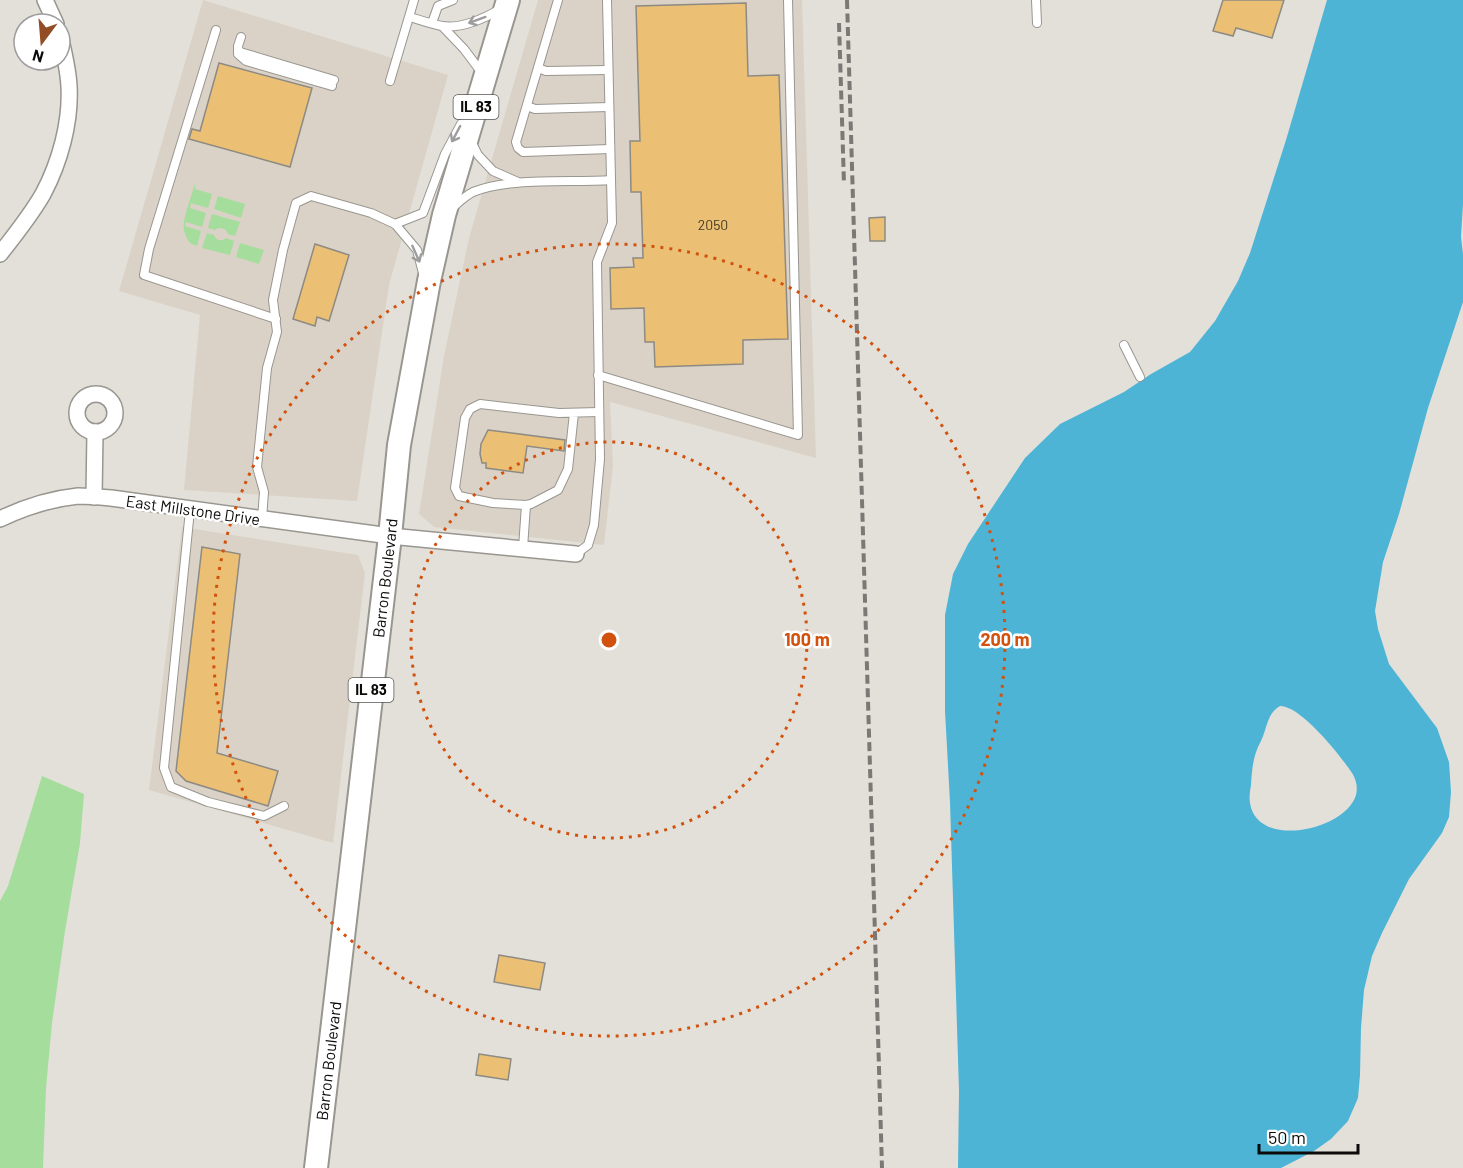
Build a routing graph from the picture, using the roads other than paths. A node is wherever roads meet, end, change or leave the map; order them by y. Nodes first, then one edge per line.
1 (414, 0) edge
2 (453, 0) edge
3 (558, 0) edge
4 (607, 0) edge
5 (788, 0) edge
6 (1036, 0) edge
7 (508, 2) edge
8 (410, 17) junction
9 (432, 23) junction
10 (1037, 23) dead end
11 (442, 26) junction
12 (216, 30) dead end
13 (241, 37) dead end
14 (538, 68) junction
15 (608, 70) junction
16 (67, 72) edge
17 (484, 80) junction
18 (390, 81) dead end
19 (333, 83) dead end
20 (527, 106) junction
21 (609, 107) junction
22 (467, 135) junction
23 (610, 149) junction
24 (611, 180) junction
25 (519, 183) junction
26 (444, 215) junction
27 (395, 224) junction
28 (0, 254) edge
29 (428, 288) junction
30 (276, 318) junction
31 (1124, 345) dead end
32 (598, 375) junction
33 (1140, 377) dead end
34 (574, 412) junction
35 (599, 412) junction
36 (95, 432) dead end
37 (94, 497) junction
38 (526, 506) junction
39 (190, 510) junction
40 (0, 519) edge
41 (262, 519) junction
42 (390, 536) junction
43 (523, 549) junction
44 (576, 554) joint
45 (284, 806) dead end
46 (316, 1168) edge

1 - 8 lane
2 - 9 lane
3 - 14 lane
4 - 15 lane
5 - 32 lane
6 - 10 lane
7 -> 11 lane
7 - 17 main road, Barron Boulevard / IL 83
8 - 9 lane
8 - 18 lane
9 - 11 lane
11 - 17 lane
12 - 30 lane
13 - 19 lane
14 - 15 lane
14 - 20 lane
15 - 21 lane
16 - 28 street
17 - 22 main road, Barron Boulevard / IL 83
17 -> 27 lane
20 - 21 lane
20 - 23 lane
21 - 23 lane
22 - 25 lane
22 - 26 main road, Barron Boulevard / IL 83
23 - 24 lane
24 - 25 lane
24 - 32 lane
25 - 26 lane
26 - 29 main road, Barron Boulevard / IL 83
27 -> 29 lane
27 - 30 lane
29 - 42 main road, Barron Boulevard / IL 83
30 - 41 lane
31 - 33 lane
32 - 35 lane
34 - 35 lane
34 - 38 lane
34 - 38 lane
35 - 44 lane
36 - 37 street
37 - 39 street, East Millstone Drive
37 - 40 street, East Millstone Drive
38 - 43 lane
39 - 41 street, East Millstone Drive
39 - 45 lane
41 - 42 street, East Millstone Drive
42 - 43 street, East Millstone Drive
42 - 46 main road, Barron Boulevard / IL 83
43 - 44 street, East Millstone Drive

